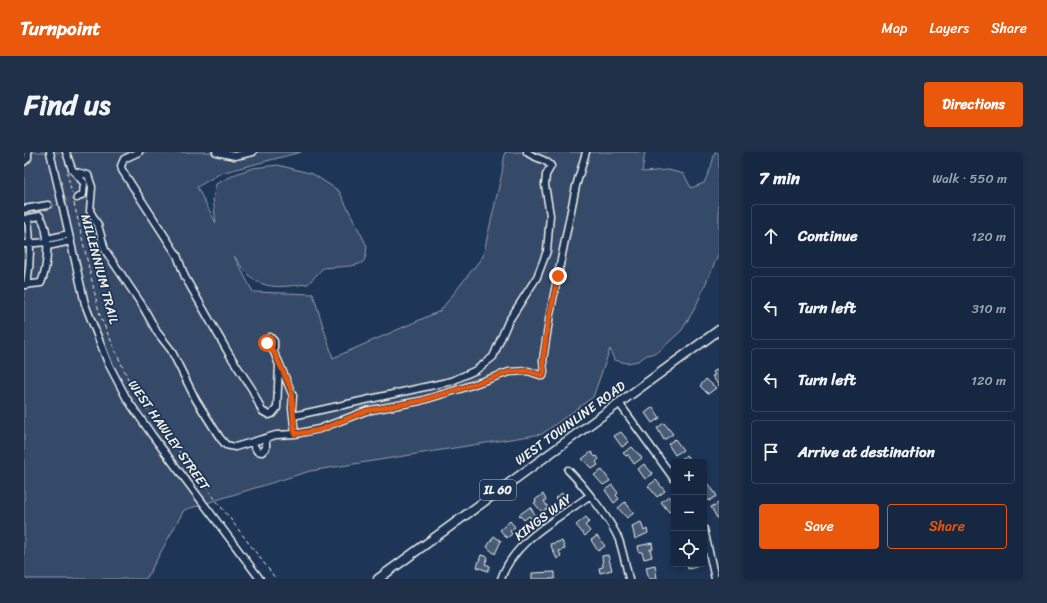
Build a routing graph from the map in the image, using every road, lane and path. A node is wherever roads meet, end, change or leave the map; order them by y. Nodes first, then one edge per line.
1 (28, 152) edge
2 (50, 152) edge
3 (66, 152) edge
4 (139, 152) edge
5 (216, 152) edge
6 (253, 152) edge
7 (527, 152) edge
8 (586, 152) edge
9 (24, 162) edge
10 (66, 170) dead end
11 (76, 172) junction
12 (77, 198) dead end
13 (48, 206) tunnel mouth
14 (24, 209) edge
15 (26, 219) edge
16 (69, 234) junction
17 (70, 241) junction
18 (47, 242) junction
19 (24, 244) edge
20 (32, 244) junction
21 (26, 285) edge
22 (719, 330) edge
23 (274, 352) dead end
24 (278, 360) junction
25 (619, 403) junction
26 (293, 416) junction
27 (295, 434) junction
28 (266, 438) junction
29 (252, 442) junction
30 (568, 470) dead end
31 (671, 475) edge
32 (589, 496) junction
33 (704, 531) edge
34 (383, 577) edge
35 (260, 579) edge
36 (276, 579) edge
37 (501, 579) edge
38 (629, 579) edge
39 (715, 579) edge

1 - 9 street
2 - 16 street, WEST HAWLEY STREET
3 - 11 street
4 - 24 street
5 - 6 street
7 - 26 street
8 - 27 street
10 - 36 path, MILLENNIUM TRAIL
11 - 12 street
11 - 29 street
13 - 14 street
15 - 18 street
15 - 20 street
16 - 17 street, WEST HAWLEY STREET
16 - 18 street
17 - 18 street
17 - 35 street, WEST HAWLEY STREET
18 - 20 street
18 - 21 street
19 - 20 street
20 - 21 street
22 - 25 main road, WEST TOWNLINE ROAD / IL 60
23 - 24 street
24 - 26 street
25 - 31 street
25 - 34 main road, WEST TOWNLINE ROAD / IL 60
26 - 27 street
27 - 28 street
28 - 29 street
28 - 29 street
30 - 32 street
32 - 37 street, KINGS WAY
32 - 38 street
33 - 39 street

